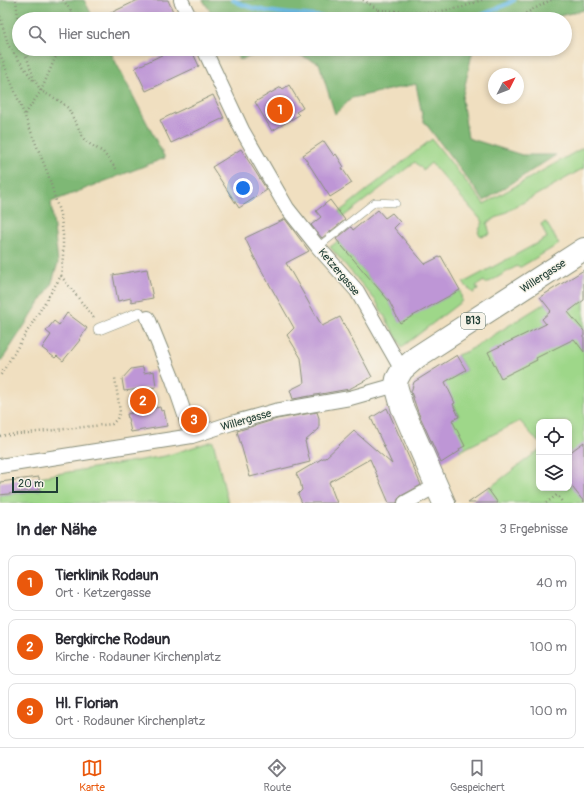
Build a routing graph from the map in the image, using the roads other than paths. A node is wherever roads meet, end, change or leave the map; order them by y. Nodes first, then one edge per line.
1 (181, 0) edge
2 (187, 12) edge
3 (207, 56) edge
4 (396, 203) dead end
5 (318, 247) junction
6 (584, 249) edge
7 (144, 316) joint
8 (99, 328) road end
9 (399, 377) junction
10 (192, 436) junction
11 (0, 466) edge
12 (440, 495) edge
13 (405, 503) edge

1 - 2 street
3 - 5 street, Ketzergasse
4 - 5 lane
5 - 9 street, Ketzergasse
6 - 9 main road, Willergasse / B13
7 - 8 street
7 - 10 street
9 - 10 street, Willergasse
9 - 12 main road, Ketzergasse
10 - 11 street, Willergasse
12 - 13 street

